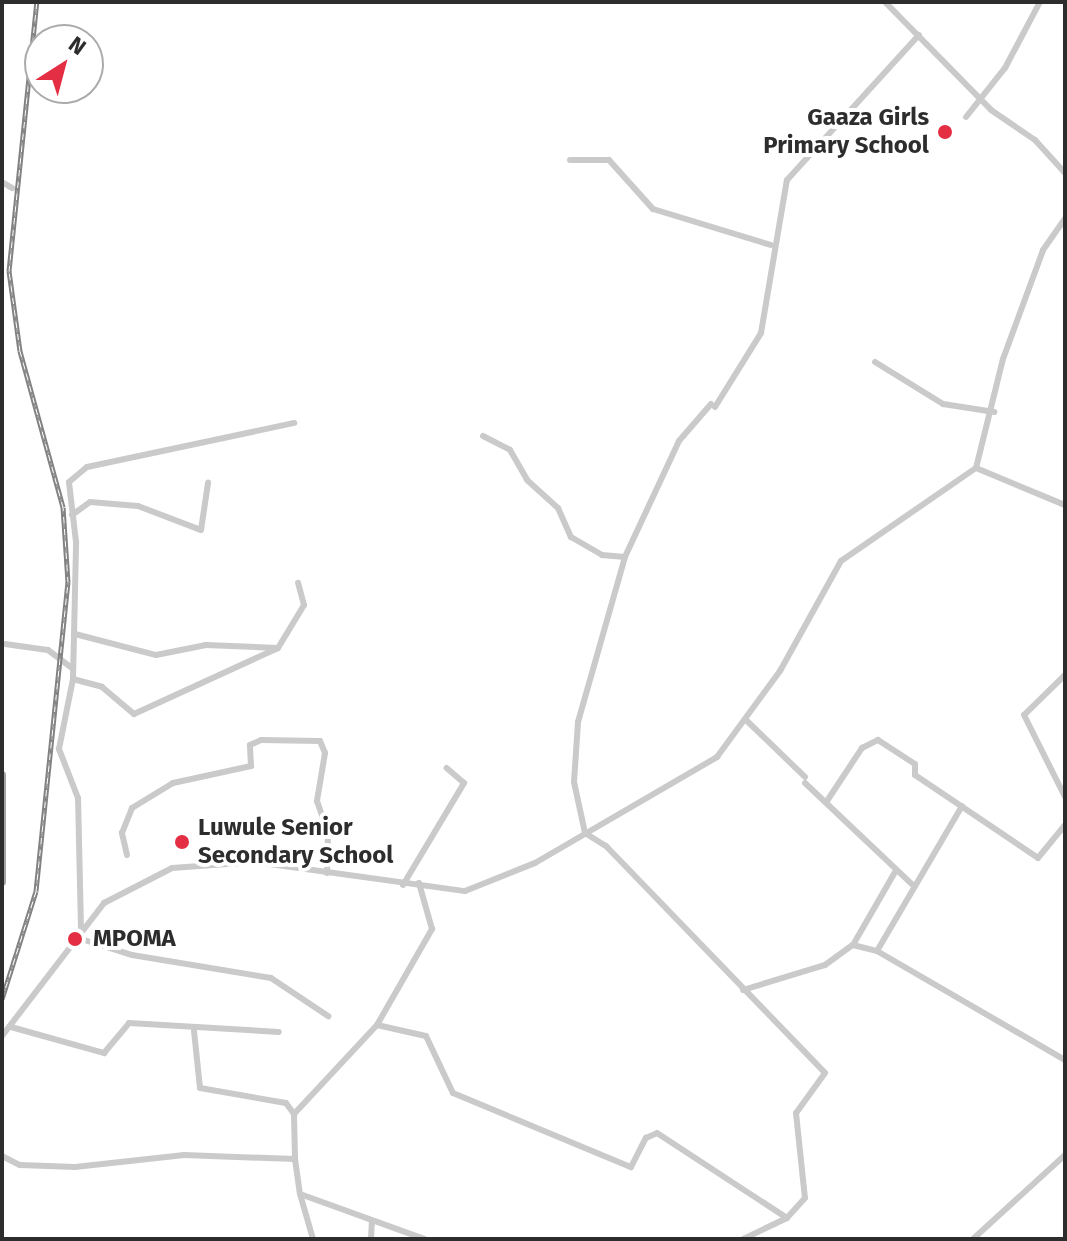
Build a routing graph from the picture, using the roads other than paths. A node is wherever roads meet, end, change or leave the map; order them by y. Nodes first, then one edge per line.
1 (885, 2) edge
2 (1040, 2) edge
3 (919, 35) junction
4 (983, 101) junction
5 (966, 117) dead end
6 (570, 160) dead end
7 (1065, 173) edge
8 (2, 182) edge
9 (12, 188) dead end
10 (1065, 218) edge
11 (771, 245) junction
12 (875, 362) dead end
13 (994, 412) junction
14 (294, 423) dead end
15 (483, 436) dead end
16 (976, 468) junction
17 (208, 483) dead end
18 (1065, 505) edge
19 (72, 515) junction
20 (625, 557) junction
21 (298, 583) dead end
22 (75, 634) junction
23 (5, 644) dead end
24 (278, 648) junction
25 (73, 669) junction
26 (1065, 675) edge
27 (73, 679) junction
28 (746, 720) junction
29 (447, 768) dead end
30 (2, 775) edge
31 (1065, 797) edge
32 (827, 801) junction
33 (962, 806) junction
34 (1065, 825) edge
35 (585, 833) junction
36 (127, 855) dead end
37 (895, 872) junction
38 (327, 873) junction
39 (2, 882) edge
40 (419, 883) junction
41 (403, 885) junction
42 (914, 886) junction
43 (81, 930) junction
44 (75, 937) junction
45 (853, 945) junction
46 (877, 951) junction
47 (743, 990) junction
48 (328, 1016) dead end
49 (377, 1025) junction
50 (11, 1027) junction
51 (194, 1029) junction
52 (279, 1032) dead end
53 (2, 1036) edge
54 (1065, 1060) edge
55 (294, 1114) junction
56 (1065, 1155) edge
57 (2, 1156) edge
58 (295, 1159) junction
59 (300, 1194) junction
60 (787, 1218) junction
61 (372, 1222) junction
62 (313, 1239) edge
63 (371, 1239) edge
64 (424, 1239) edge
65 (743, 1239) edge
66 (973, 1239) edge

1 - 3 street
2 - 4 street
3 - 4 street
3 - 11 street
4 - 5 street
4 - 7 street
6 - 11 street
8 - 9 street
10 - 13 street
11 - 20 street
12 - 13 street
13 - 16 street
14 - 19 street
15 - 20 street
16 - 18 street
16 - 28 street
17 - 19 street
19 - 22 street
20 - 35 street
21 - 24 street
22 - 24 street
22 - 25 street
23 - 25 street
24 - 27 street
25 - 27 street
26 - 31 street
27 - 43 street
28 - 32 street
28 - 35 street
29 - 41 street
30 - 39 main road
32 - 33 street
32 - 37 street
33 - 34 street
33 - 42 street
35 - 40 street
35 - 47 street
36 - 38 street
37 - 42 street
37 - 45 street
38 - 41 street
38 - 43 street
40 - 41 street
40 - 49 street
42 - 46 street
43 - 44 street
44 - 48 street
44 - 50 street
45 - 46 street
45 - 47 street
46 - 54 street
47 - 60 street
49 - 55 street
49 - 60 street
50 - 51 street
50 - 53 street
51 - 52 street
51 - 55 street
55 - 58 street
56 - 66 street
57 - 58 street
58 - 59 street
59 - 61 street
59 - 62 street
60 - 65 street
61 - 63 street
61 - 64 street

